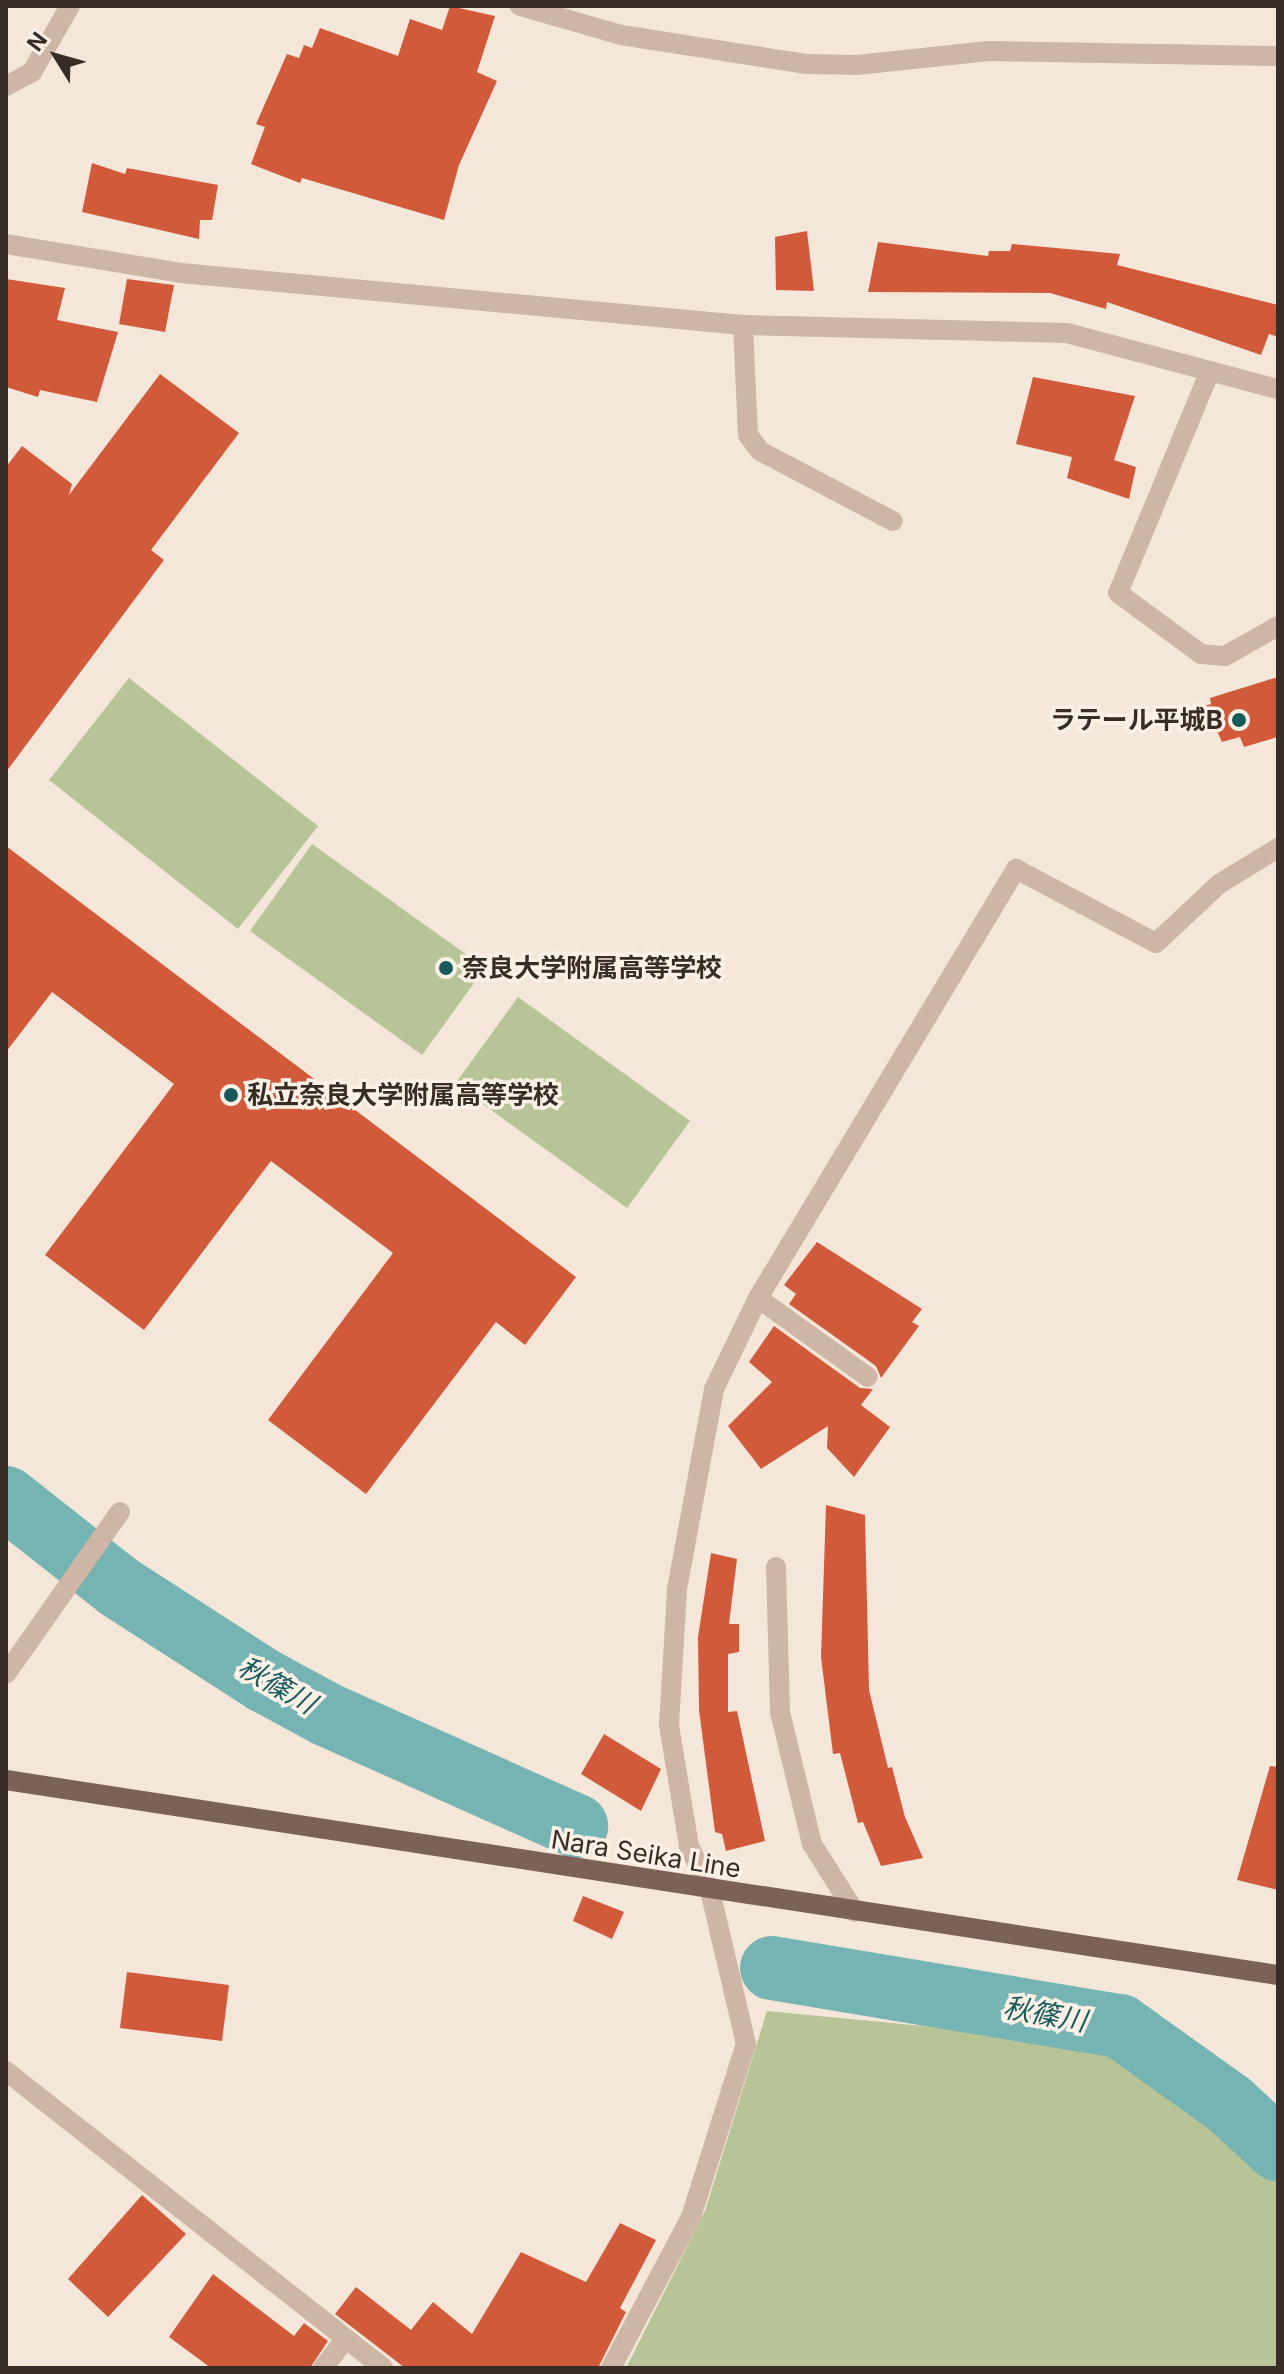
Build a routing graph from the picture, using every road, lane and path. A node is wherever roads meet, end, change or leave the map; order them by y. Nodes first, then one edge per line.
1 (70, 6) edge
2 (520, 6) edge
3 (1278, 56) edge
4 (6, 86) edge
5 (6, 244) edge
6 (743, 325) junction
7 (1210, 371) junction
8 (1278, 389) edge
9 (893, 521) dead end
10 (1278, 626) edge
11 (1278, 848) edge
12 (758, 1298) junction
13 (868, 1377) dead end
14 (120, 1512) dead end
15 (776, 1567) dead end
16 (6, 1674) edge
17 (6, 1780) edge
18 (710, 1890) junction
19 (855, 1912) junction
20 (1278, 1975) edge
21 (6, 2071) edge
22 (346, 2339) junction
23 (323, 2368) edge
24 (383, 2368) edge
25 (611, 2368) edge

1 - 4 street
2 - 3 street
5 - 6 street
6 - 7 street
6 - 9 street
7 - 8 street
7 - 10 street
11 - 12 street
12 - 13 street
12 - 18 street
14 - 16 street
15 - 19 street
17 - 18 main road, Nara Seika Line
18 - 19 main road, Nara Seika Line
18 - 25 street
19 - 20 main road, Nara Seika Line
21 - 22 street
22 - 23 street
22 - 24 street

